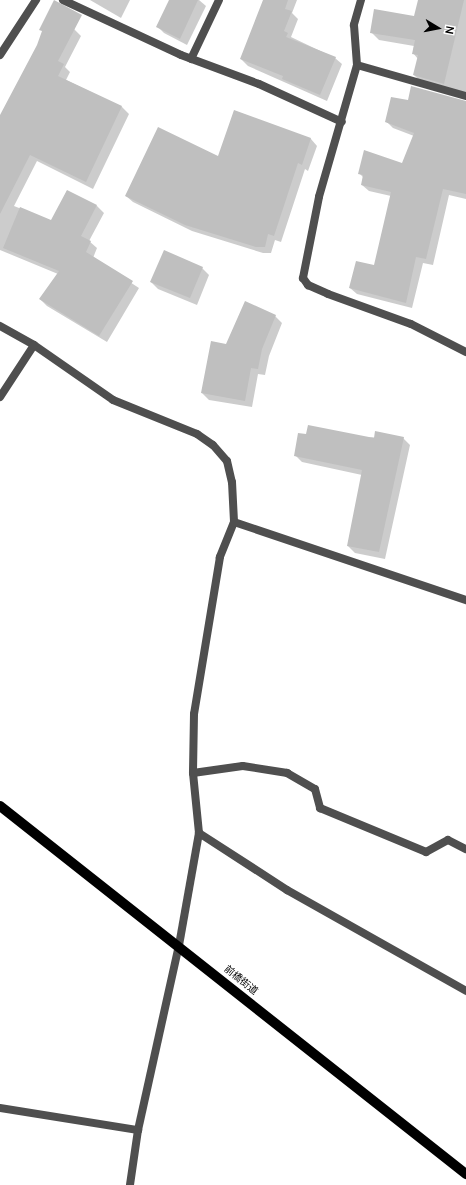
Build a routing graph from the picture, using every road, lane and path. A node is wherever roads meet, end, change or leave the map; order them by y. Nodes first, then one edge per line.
1 (36, 0) edge
2 (63, 0) edge
3 (219, 0) edge
4 (361, 0) edge
5 (0, 55) edge
6 (191, 59) junction
7 (357, 65) junction
8 (466, 96) edge
9 (342, 122) junction
10 (0, 326) edge
11 (34, 344) junction
12 (466, 352) edge
13 (0, 397) edge
14 (234, 522) junction
15 (466, 600) edge
16 (193, 772) junction
17 (0, 806) edge
18 (199, 832) junction
19 (466, 849) edge
20 (179, 946) junction
21 (466, 991) edge
22 (0, 1108) edge
23 (138, 1130) junction
24 (466, 1174) edge
25 (130, 1185) edge

1 - 5 street
2 - 6 street
3 - 6 street
4 - 7 street
6 - 9 street
7 - 8 street
7 - 9 street
9 - 12 street
10 - 11 street
11 - 13 street
11 - 14 street
14 - 15 street
14 - 16 street
16 - 18 street
16 - 19 street
17 - 20 main road, 前橋街道
18 - 20 street
18 - 21 street
20 - 23 street
20 - 24 main road, 前橋街道
22 - 23 street
23 - 25 street

